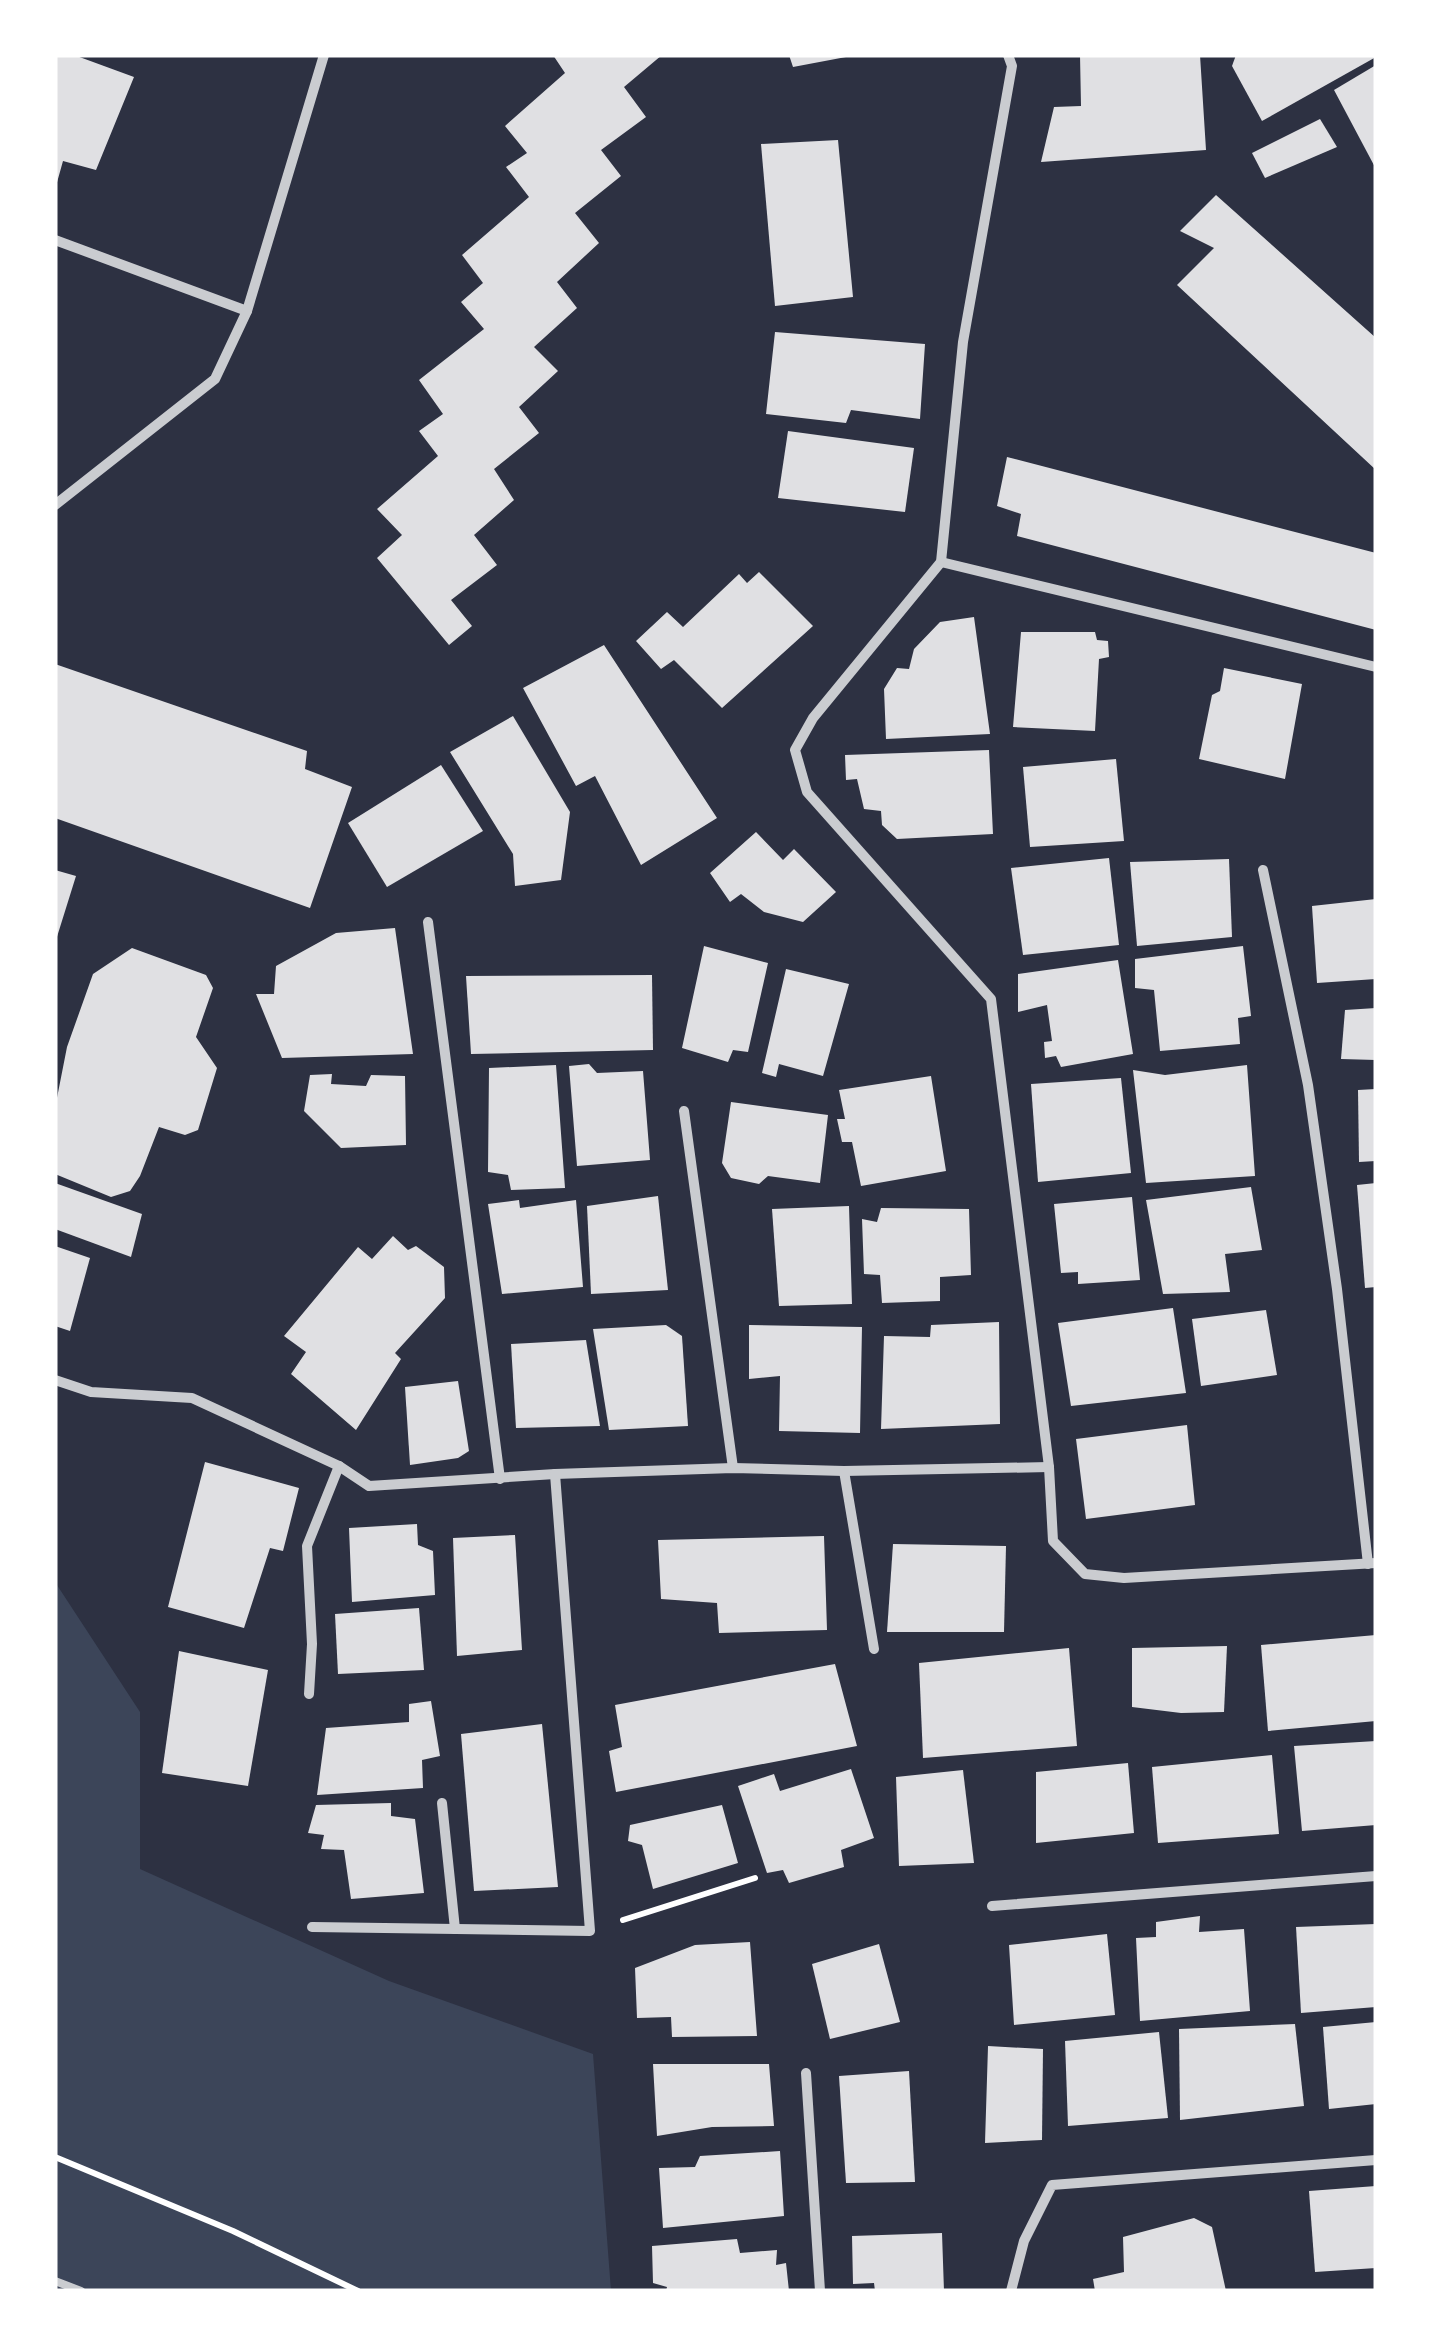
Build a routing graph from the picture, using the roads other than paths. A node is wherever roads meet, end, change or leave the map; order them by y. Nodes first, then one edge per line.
1 (324, 55) edge
2 (1008, 55) edge
3 (55, 240) edge
4 (247, 311) junction
5 (55, 505) edge
6 (941, 562) junction
7 (1376, 666) edge
8 (1263, 870) dead end
9 (428, 922) dead end
10 (684, 1111) dead end
11 (55, 1380) edge
12 (339, 1466) junction
13 (1048, 1467) junction
14 (733, 1468) junction
15 (844, 1470) junction
16 (555, 1474) junction
17 (500, 1479) junction
18 (1372, 1564) edge
19 (874, 1649) dead end
20 (309, 1694) dead end
21 (442, 1803) dead end
22 (1376, 1876) edge
23 (992, 1906) dead end
24 (312, 1927) dead end
25 (455, 1929) junction
26 (806, 2073) dead end
27 (1376, 2160) edge
28 (55, 2282) edge
29 (81, 2291) edge
30 (820, 2291) edge
31 (1011, 2291) edge

1 - 4 street
2 - 6 street
3 - 4 street
4 - 5 street
6 - 7 street
6 - 13 street
8 - 18 street
9 - 17 street
10 - 14 street
11 - 12 street
12 - 17 street
12 - 20 street
13 - 15 street
13 - 18 street
14 - 15 street
14 - 16 street
15 - 19 street
16 - 17 street
16 - 25 street
21 - 25 street
22 - 23 street
24 - 25 street
26 - 30 street
27 - 31 street
28 - 29 lane

